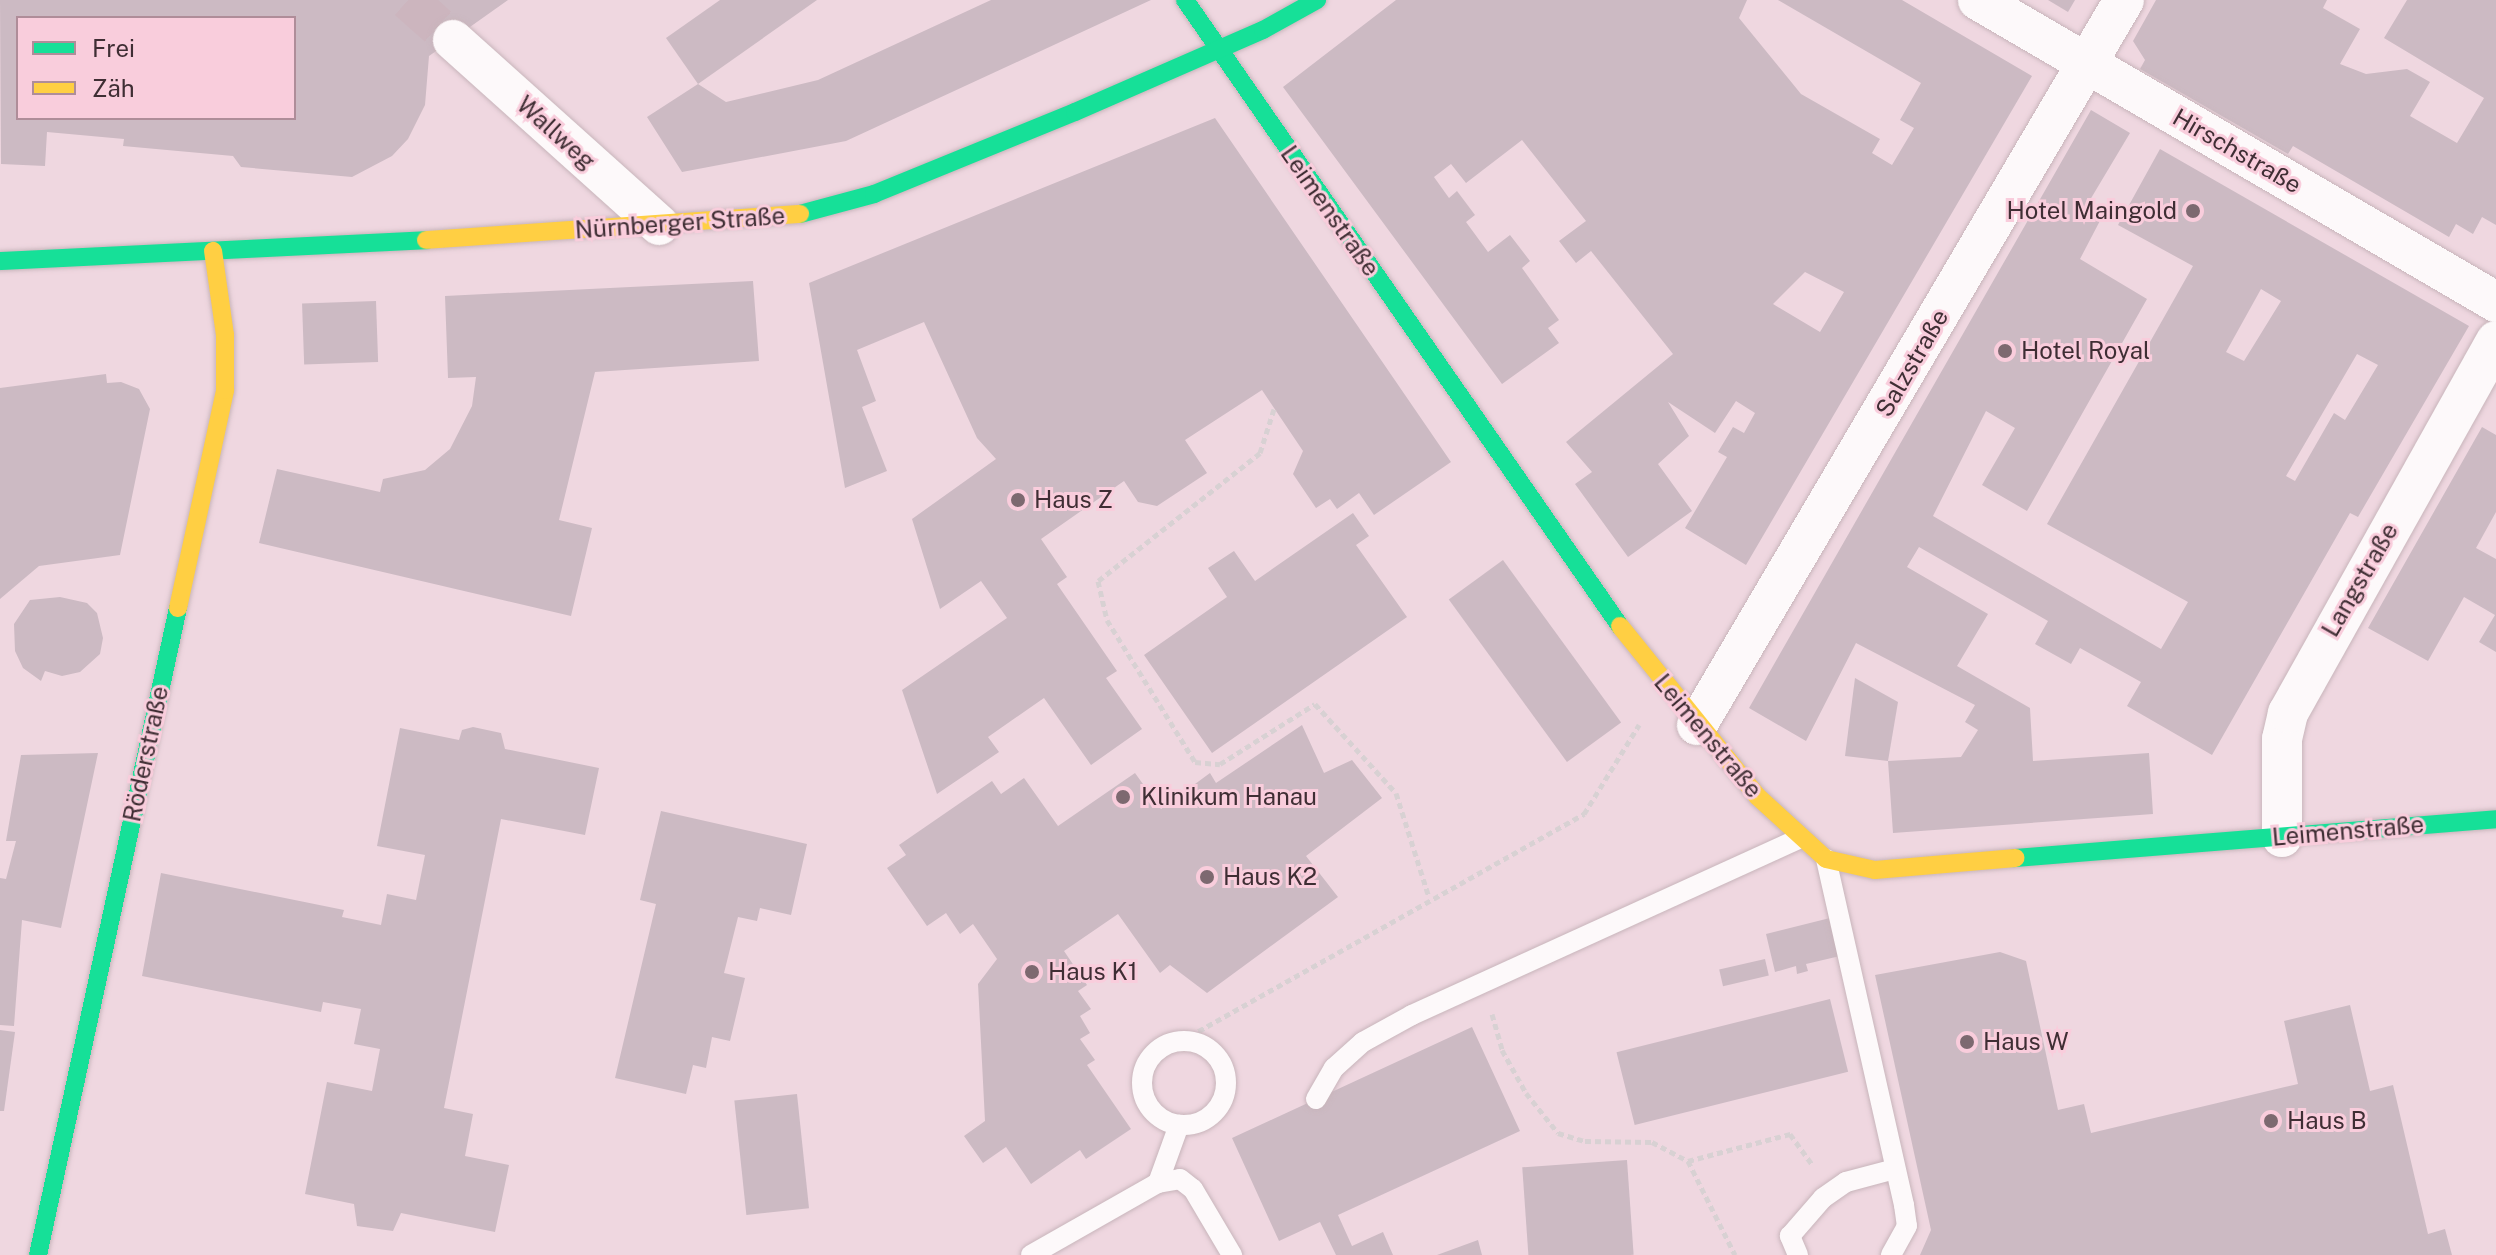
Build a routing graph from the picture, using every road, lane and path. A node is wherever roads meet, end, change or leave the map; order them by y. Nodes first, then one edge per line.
1 (1185, 0) edge
2 (1317, 0) edge
3 (1978, 0) edge
4 (2124, 0) edge
5 (453, 40) tunnel mouth
6 (1218, 49) junction
7 (2088, 63) junction
8 (659, 225) junction
9 (213, 251) junction
10 (0, 261) edge
11 (2496, 302) edge
12 (2496, 341) edge
13 (1274, 409) dead end
14 (1664, 685) junction
15 (1697, 725) junction
16 (2496, 819) edge
17 (2282, 837) junction
18 (1801, 838) junction
19 (1826, 859) junction
20 (1429, 897) junction
21 (1483, 983) junction
22 (1181, 1041) junction
23 (1316, 1099) dead end
24 (1179, 1125) junction
25 (1688, 1161) junction
26 (1895, 1169) junction
27 (1158, 1183) junction
28 (1832, 1192) junction
29 (38, 1255) edge
30 (1031, 1255) edge
31 (1232, 1255) edge
32 (1735, 1255) edge
33 (1798, 1255) edge
34 (1891, 1255) edge

1 - 6 street, Leimenstraße
2 - 6 street, Nürnberger Straße
3 - 7 street, Hirschstraße
4 - 7 street, Salzstraße
5 - 8 street, Wallweg
6 - 8 street, Nürnberger Straße
6 - 14 street, Leimenstraße
7 - 11 street, Hirschstraße
7 - 15 street, Salzstraße
8 - 9 street, Nürnberger Straße
9 - 10 street, Nürnberger Straße
9 - 29 street, Röderstraße
12 - 17 street, Langstraße
13 - 20 path
14 - 15 street, Leimenstraße
14 - 20 path
15 - 18 street, Leimenstraße
16 - 17 street, Leimenstraße
17 - 19 street, Leimenstraße
18 - 19 street, Leimenstraße
18 - 21 lane
19 - 26 lane
20 - 22 path
21 - 23 lane
21 - 25 path
22 - 24 lane
22 - 24 lane
24 - 27 lane
25 - 28 path
25 - 32 path
26 - 28 lane
26 - 34 lane
27 - 30 lane
27 - 31 lane
28 - 33 lane

